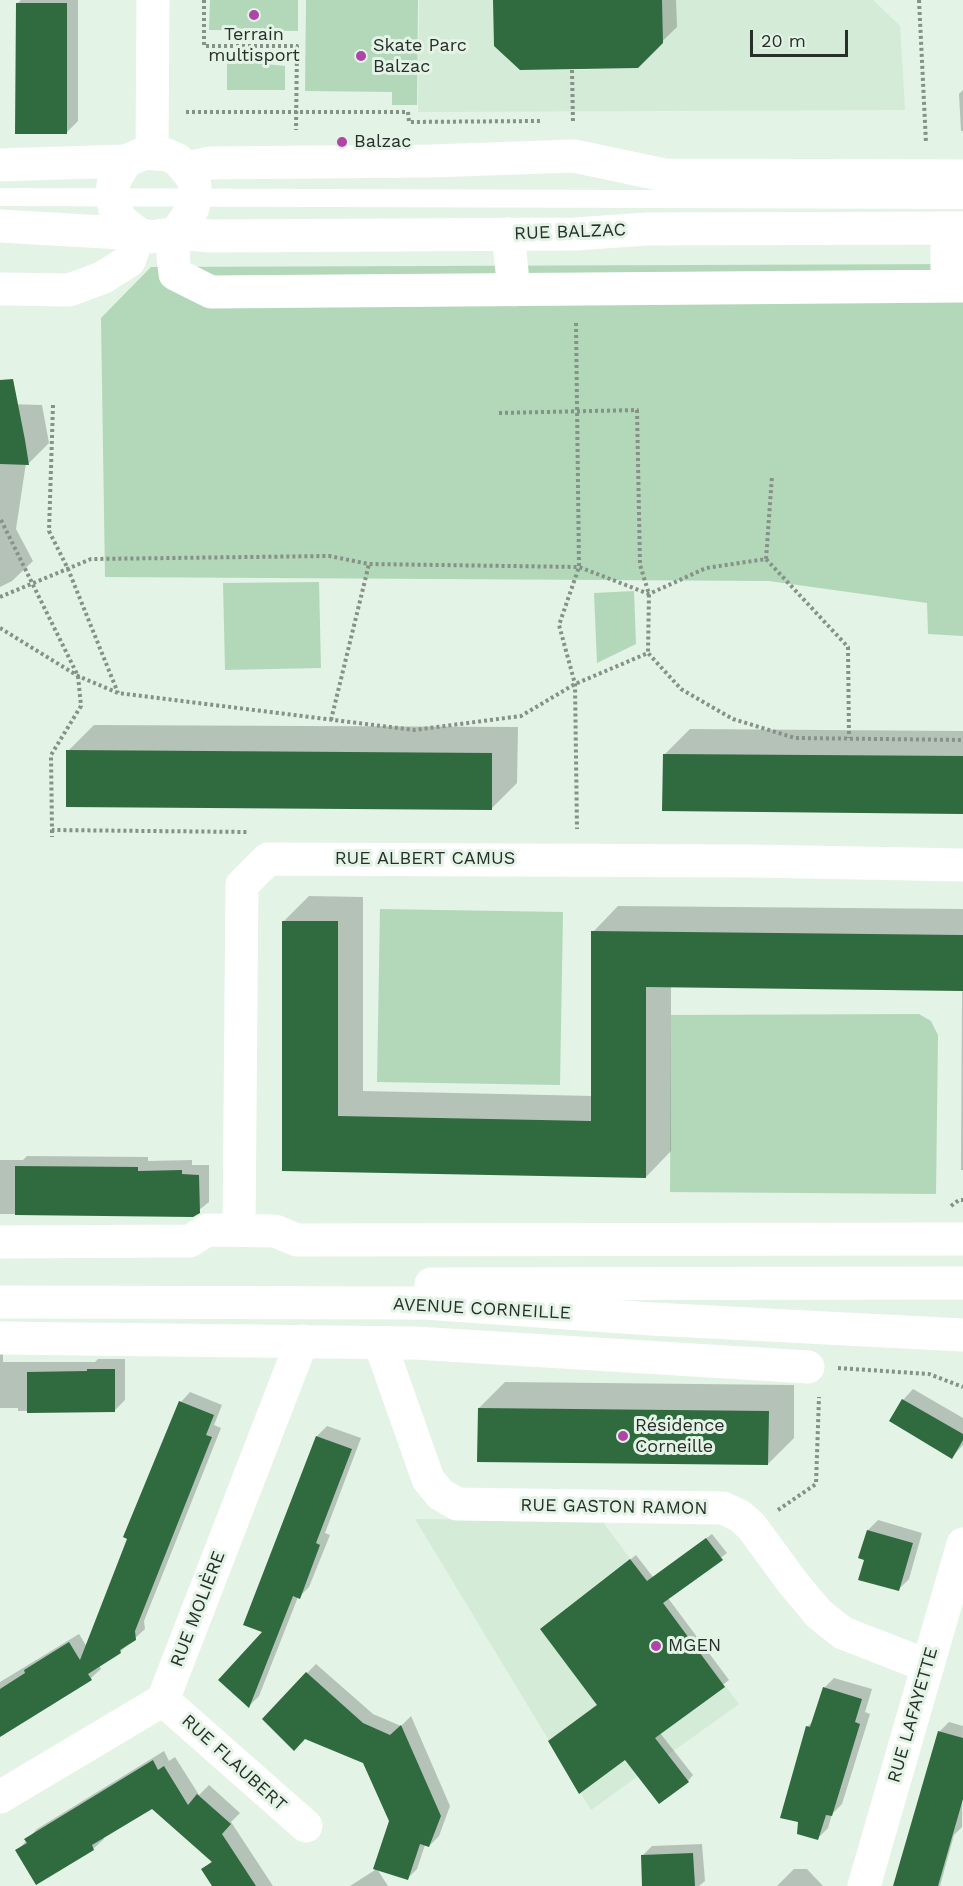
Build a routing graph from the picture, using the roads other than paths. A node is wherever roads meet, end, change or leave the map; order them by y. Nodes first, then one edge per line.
1 (153, 0) edge
2 (139, 157) junction
3 (0, 165) edge
4 (963, 176) edge
5 (191, 183) junction
6 (0, 197) edge
7 (112, 197) junction
8 (963, 200) edge
9 (0, 226) edge
10 (955, 228) edge
11 (176, 233) junction
12 (139, 234) junction
13 (508, 234) junction
14 (955, 286) edge
15 (0, 289) edge
16 (513, 290) junction
17 (963, 865) edge
18 (239, 1230) junction
19 (963, 1239) edge
20 (0, 1242) edge
21 (963, 1283) edge
22 (0, 1284) edge
23 (0, 1302) edge
24 (963, 1335) edge
25 (0, 1338) edge
26 (302, 1341) junction
27 (380, 1343) junction
28 (814, 1367) road end
29 (963, 1544) edge
30 (927, 1666) junction
31 (163, 1700) junction
32 (0, 1797) edge
33 (306, 1826) dead end
34 (864, 1886) edge

1 - 2 street
2 - 3 street
2 - 5 street
2 - 7 street
4 - 5 street
5 - 7 lane
5 - 8 lane
5 - 11 street
6 - 7 lane
7 - 12 street
9 - 12 street
10 - 13 street, RUE BALZAC
10 - 14 street
11 - 12 street, RUE BALZAC
11 - 13 street, RUE BALZAC
11 - 16 street
12 - 15 street
13 - 16 street
14 - 16 street
17 - 18 street, RUE ALBERT CAMUS
18 - 19 street
18 - 20 street
21 - 22 street, AVENUE CORNEILLE
23 - 24 street, AVENUE CORNEILLE
25 - 26 street, AVENUE CORNEILLE
26 - 27 street, AVENUE CORNEILLE
26 - 31 street, RUE MOLIÈRE
27 - 28 street, AVENUE CORNEILLE
27 - 30 street, RUE GASTON RAMON
29 - 30 street, RUE LAFAYETTE
30 - 34 street, RUE LAFAYETTE
31 - 32 street
31 - 33 street, RUE FLAUBERT

